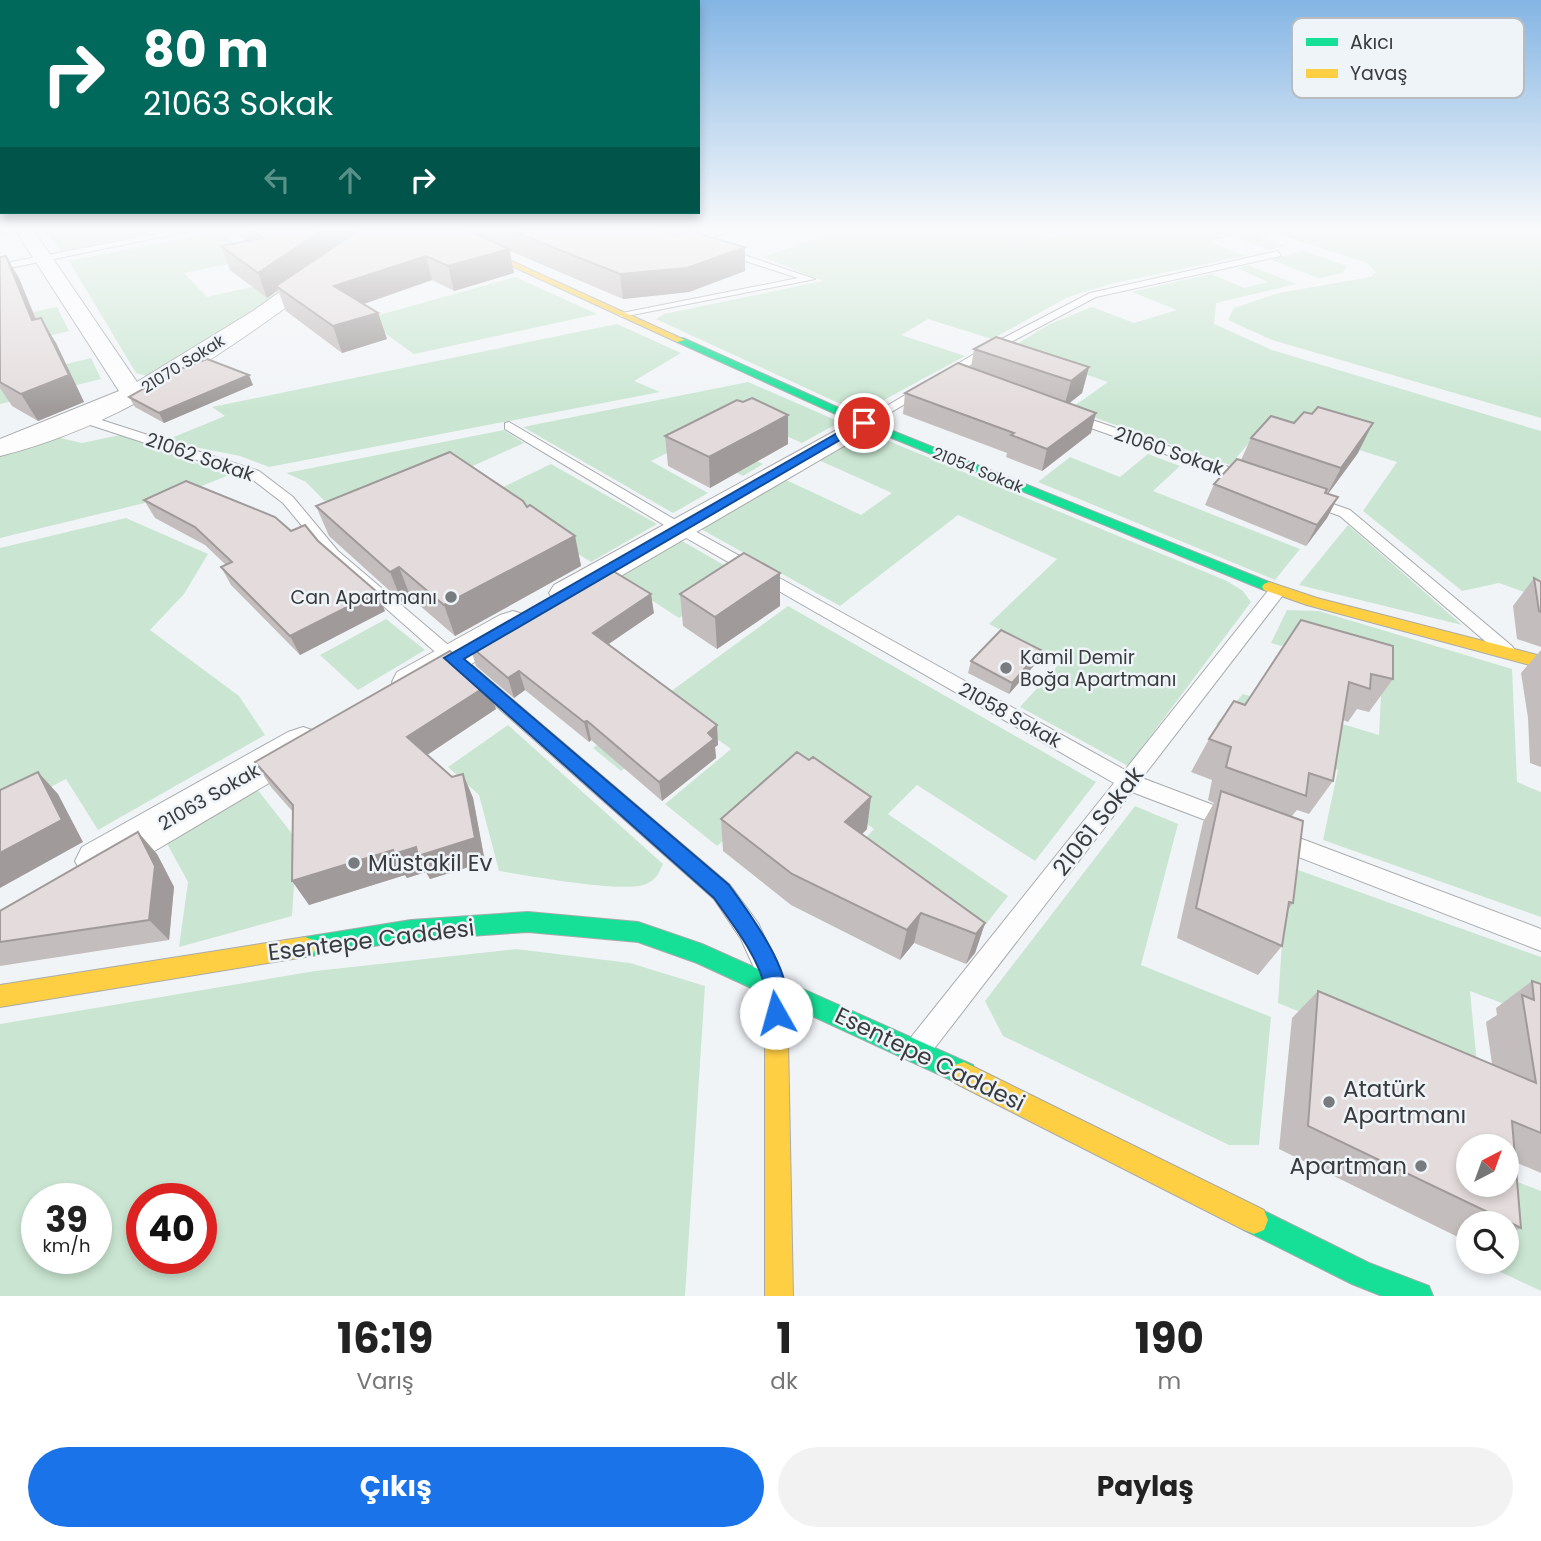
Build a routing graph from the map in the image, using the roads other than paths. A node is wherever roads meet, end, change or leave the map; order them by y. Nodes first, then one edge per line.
1 (64, 288) edge
2 (301, 288) edge
3 (566, 288) edge
4 (759, 288) edge
5 (1122, 288) edge
6 (622, 314) junction
7 (133, 394) junction
8 (1055, 411) edge
9 (82, 418) junction
10 (864, 423) junction
11 (509, 426) dead end
12 (2, 447) edge
13 (1266, 485) edge
14 (1293, 494) edge
15 (679, 528) junction
16 (1277, 591) junction
17 (1508, 652) junction
18 (452, 658) junction
19 (1541, 662) edge
20 (382, 698) edge
21 (335, 725) edge
22 (1129, 782) junction
23 (68, 878) edge
24 (1541, 940) edge
25 (776, 988) junction
26 (0, 996) edge
27 (917, 1050) junction
28 (779, 1296) edge
29 (1419, 1296) edge

1 - 7 street
2 - 7 street, 21070 Sokak
3 - 6 street, 21054 Sokak
4 - 6 lane
5 - 10 lane
6 - 10 street, 21054 Sokak
7 - 9 street, 21070 Sokak
8 - 13 lane, 21060 Sokak
9 - 12 street, 21070 Sokak
9 - 18 lane, 21062 Sokak
10 - 15 street
10 - 16 street, 21054 Sokak
11 - 15 lane, 21058 Sokak
14 - 17 lane
15 - 18 street
15 - 22 lane, 21058 Sokak
16 - 17 street, 21054 Sokak
16 - 22 lane, 21061 Sokak
17 - 19 street, 21054 Sokak
18 - 20 street
18 - 25 lane, 21062 Sokak
21 - 23 street, 21063 Sokak
22 - 24 lane, 21058 Sokak
22 - 27 lane, 21061 Sokak
25 - 26 street, Esentepe Caddesi
25 - 27 street, Esentepe Caddesi
25 - 28 street
27 - 29 street, Esentepe Caddesi

